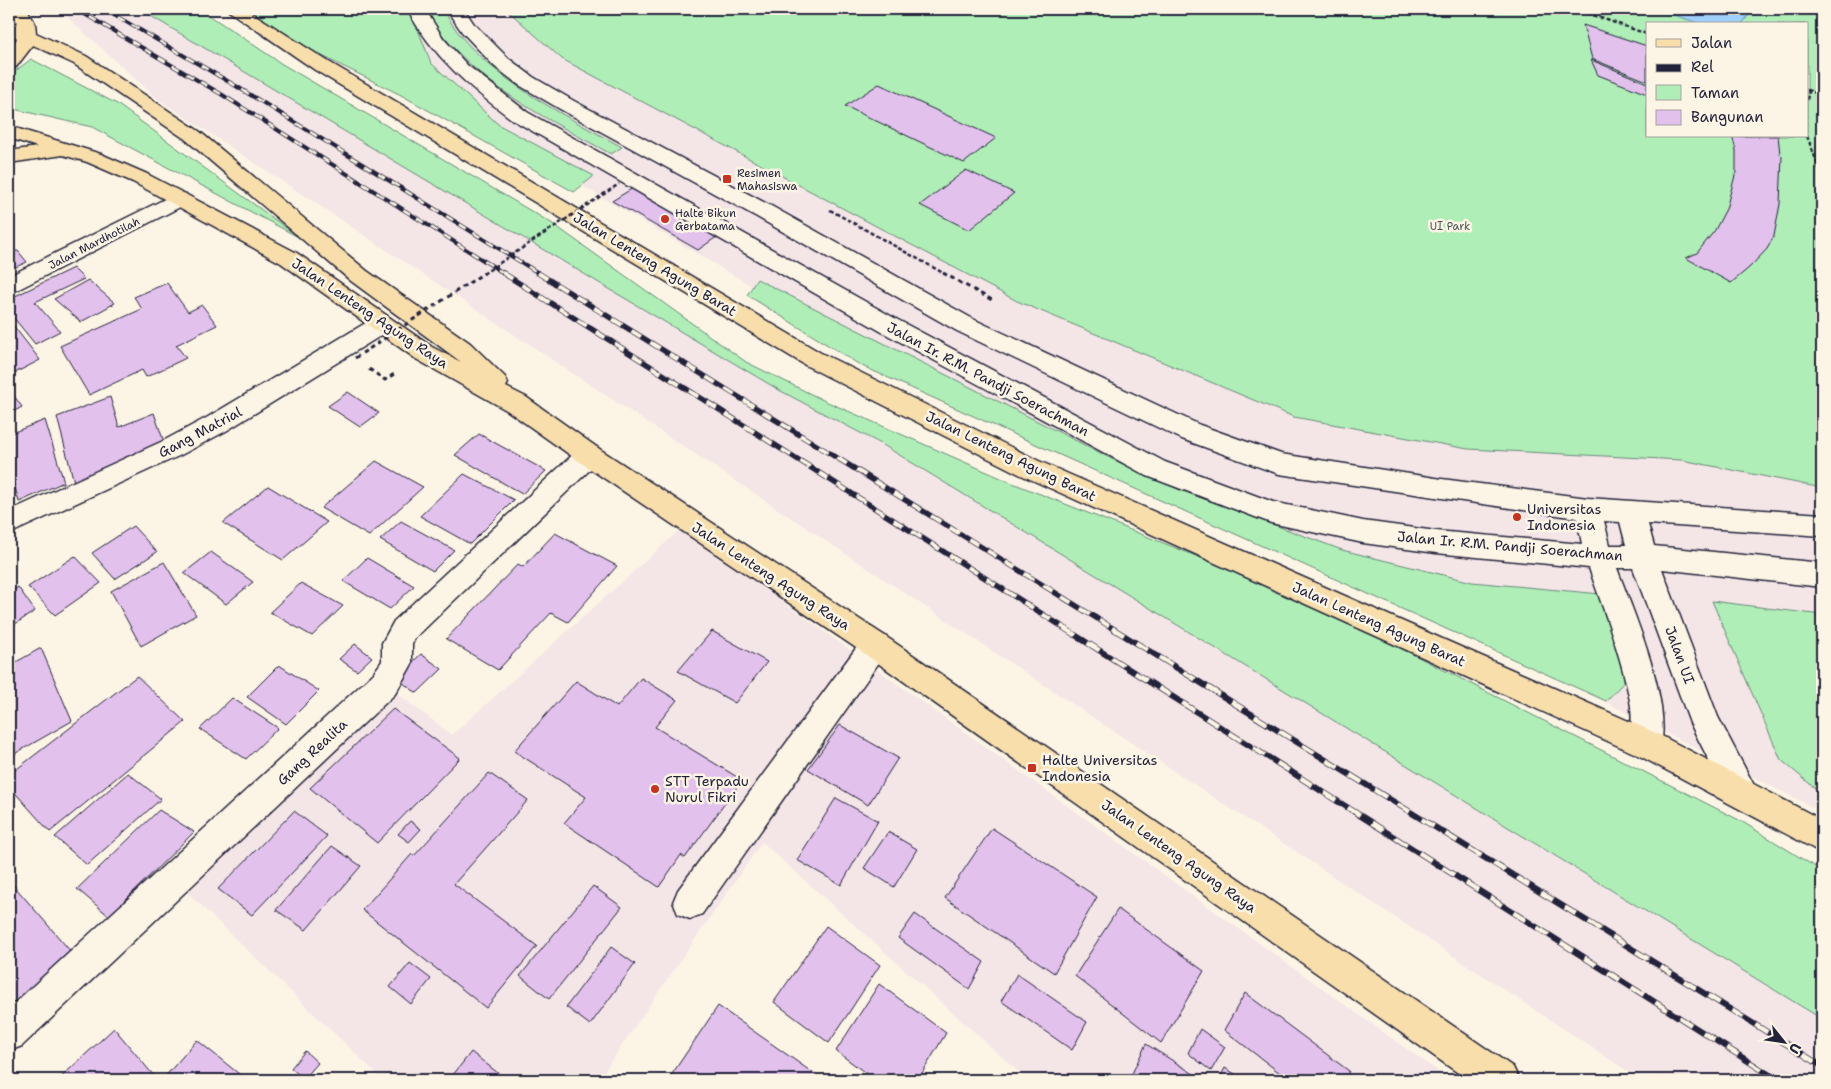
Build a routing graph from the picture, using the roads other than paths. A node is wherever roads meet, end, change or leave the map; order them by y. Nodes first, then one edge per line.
1 (18, 9) edge
2 (234, 9) edge
3 (416, 9) edge
4 (455, 9) edge
5 (9, 27) edge
6 (28, 34) junction
7 (9, 63) edge
8 (9, 132) edge
9 (66, 148) junction
10 (9, 157) edge
11 (728, 192) junction
12 (178, 199) junction
13 (697, 216) junction
14 (9, 285) edge
15 (382, 324) junction
16 (517, 404) junction
17 (589, 455) junction
18 (1588, 509) junction
19 (1630, 513) junction
20 (9, 523) edge
21 (1822, 525) edge
22 (1643, 556) junction
23 (1599, 557) junction
24 (1822, 575) edge
25 (875, 644) junction
26 (1647, 744) junction
27 (1742, 793) junction
28 (1822, 837) edge
29 (690, 902) dead end
30 (9, 1033) edge
31 (1500, 1080) edge

1 - 6 main road
2 - 26 main road, Jalan Lenteng Agung Barat
3 - 13 street, Jalan Ir. R.M. Pandji Soerachman
4 - 11 street
5 - 6 main road
6 - 7 main road
6 - 16 main road
8 - 9 main road, Jalan Lenteng Agung Raya
9 - 10 main road
9 - 12 main road, Jalan Lenteng Agung Raya
11 - 13 street
11 - 18 street
12 - 14 street, Jalan Mardhotilah
12 - 15 main road, Jalan Lenteng Agung Raya
13 - 23 street, Jalan Ir. R.M. Pandji Soerachman
15 - 16 main road, Jalan Lenteng Agung Raya
15 - 20 street, Gang Matrial
16 - 17 main road, Jalan Lenteng Agung Raya
17 - 25 main road, Jalan Lenteng Agung Raya
17 - 30 street, Gang Realita
18 - 19 street
18 - 23 street
19 - 21 street
19 - 22 street, Jalan UI
22 - 23 street, Jalan Ir. R.M. Pandji Soerachman
22 - 24 street, Jalan Ir. R.M. Pandji Soerachman
22 - 27 street, Jalan UI
23 - 26 street
25 - 29 street
25 - 31 main road, Jalan Lenteng Agung Raya
26 - 27 main road, Jalan Lenteng Agung Barat
27 - 28 main road, Jalan Lenteng Agung Barat

